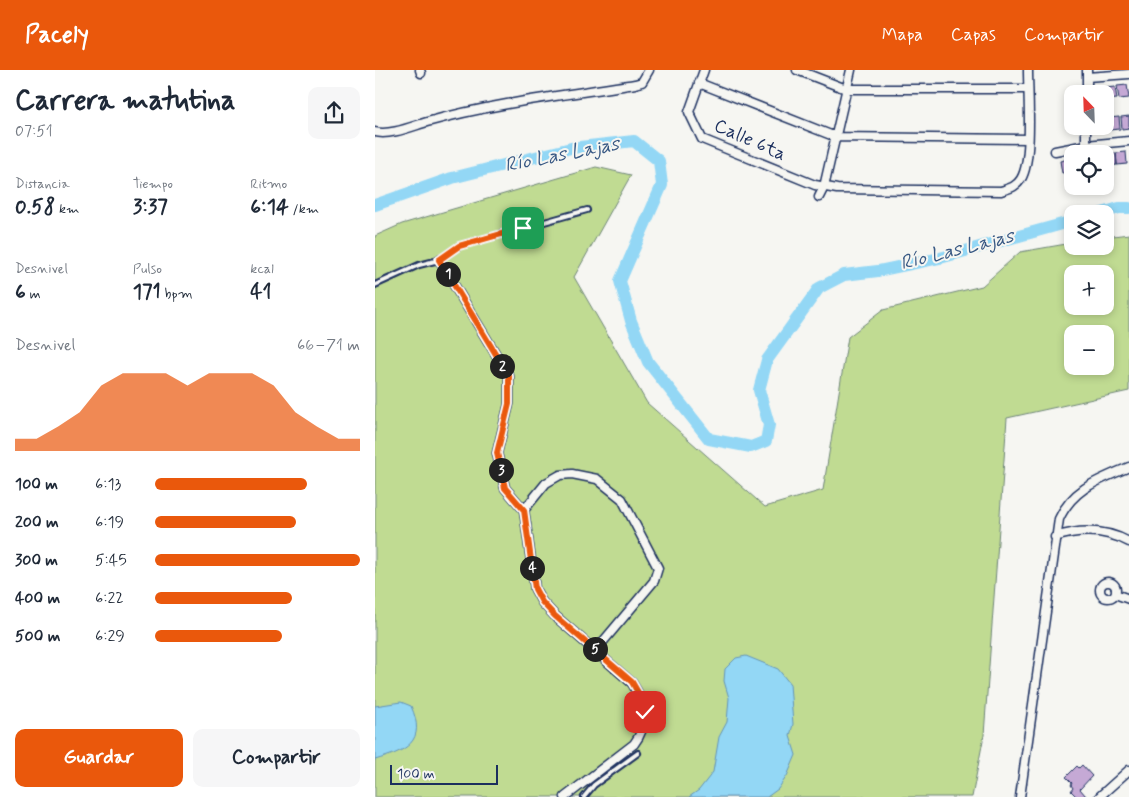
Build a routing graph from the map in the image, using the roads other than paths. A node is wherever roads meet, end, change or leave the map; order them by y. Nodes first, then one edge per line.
1 (649, 70) edge
2 (705, 70) edge
3 (797, 70) edge
4 (851, 70) edge
5 (1028, 70) edge
6 (1087, 74) edge
7 (1129, 74) edge
8 (699, 83) junction
9 (847, 89) junction
10 (1028, 89) junction
11 (375, 132) edge
12 (1087, 135) edge
13 (836, 137) junction
14 (1027, 138) junction
15 (1129, 141) edge
16 (1086, 145) joint
17 (1064, 149) edge
18 (1055, 150) dead end
19 (824, 187) junction
20 (819, 197) dead end
21 (587, 210) dead end
22 (439, 260) junction
23 (375, 285) edge
24 (1129, 467) edge
25 (524, 510) junction
26 (1055, 537) junction
27 (1129, 542) edge
28 (1115, 594) dead end
29 (1129, 599) edge
30 (596, 650) junction
31 (638, 753) dead end
32 (1129, 770) edge
33 (565, 797) edge
34 (584, 797) edge
35 (1020, 797) edge
36 (1099, 797) edge

1 - 11 street
2 - 8 street, Calle 6ta
3 - 9 street
4 - 9 street
5 - 10 street
6 - 7 street
8 - 13 street
8 - 19 street, Calle 6ta
9 - 10 street
9 - 13 street
10 - 14 street
12 - 16 street
13 - 14 street
13 - 19 street
14 - 19 street
15 - 16 street
17 - 18 street
19 - 20 street
21 - 22 lane
22 - 23 lane
22 - 25 street
24 - 26 street
25 - 30 street
25 - 30 street
26 - 27 street
26 - 35 street
28 - 29 street
30 - 33 street
31 - 34 lane
32 - 36 street

